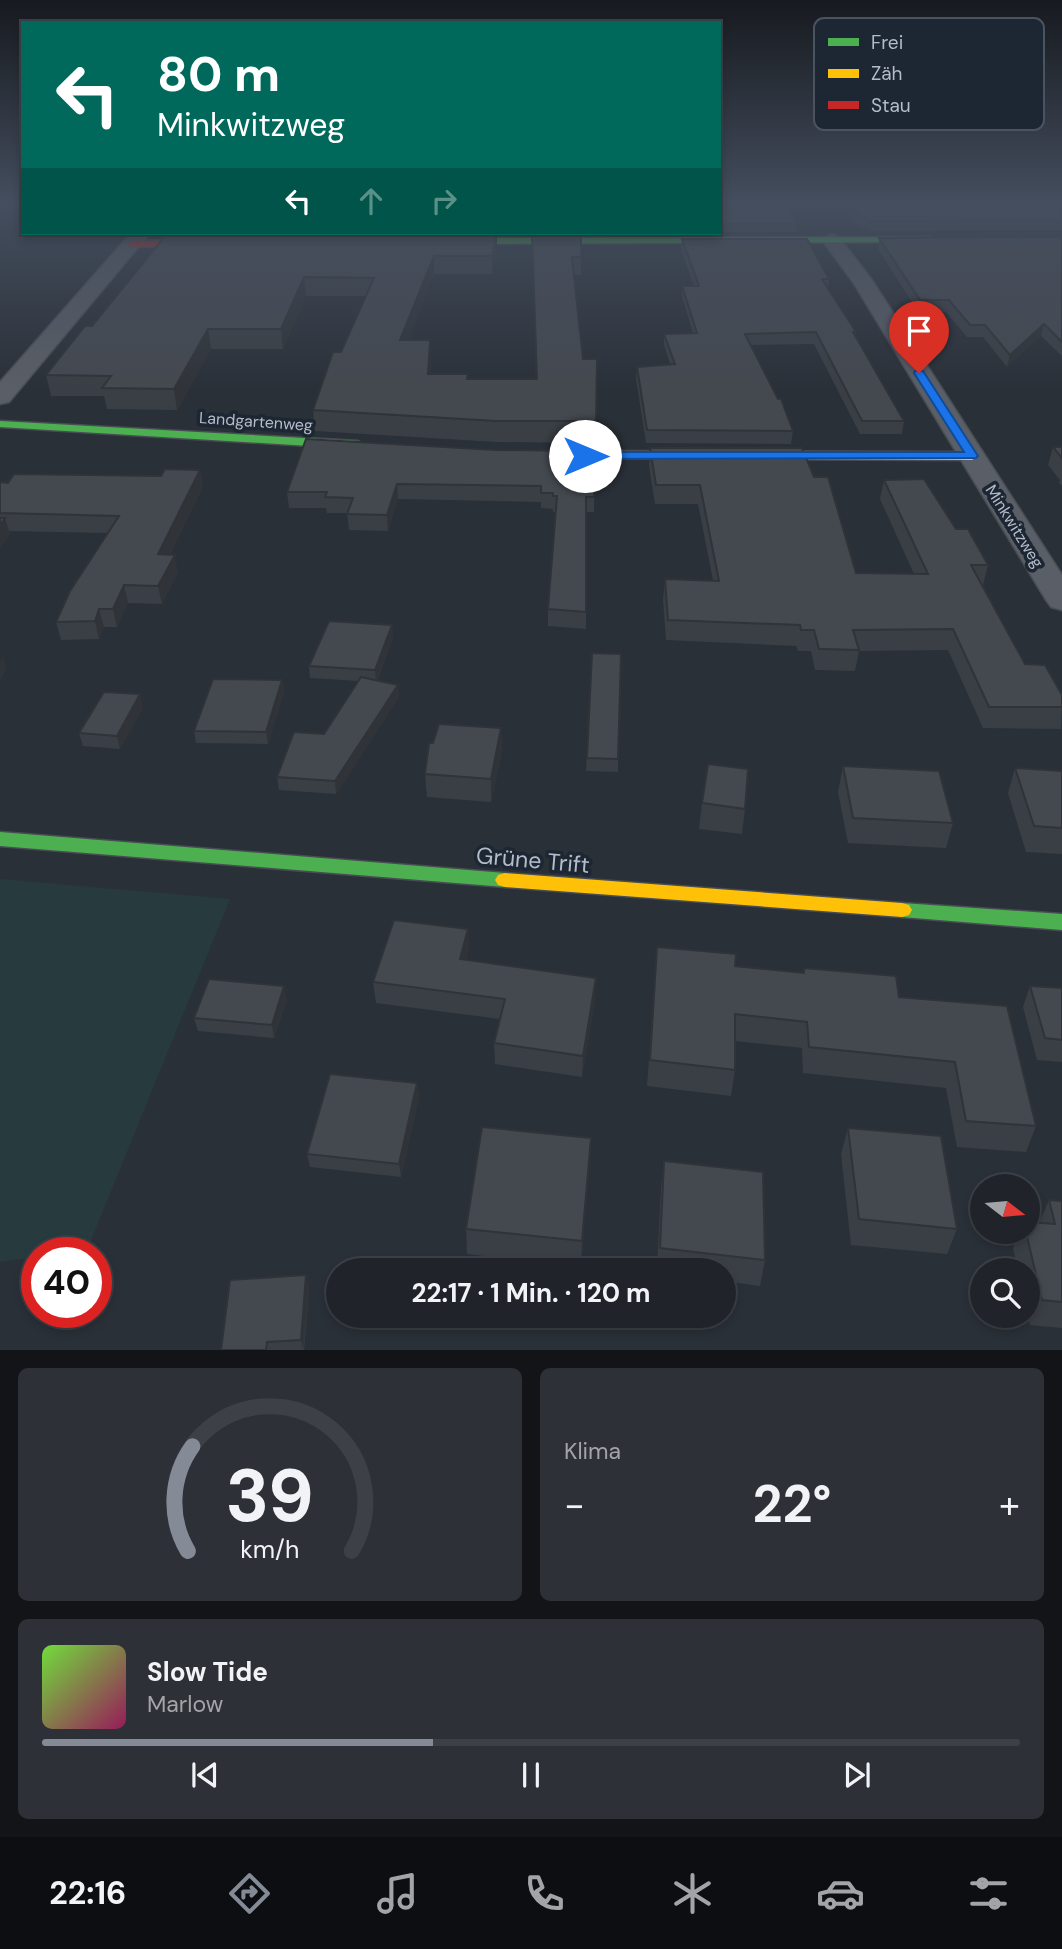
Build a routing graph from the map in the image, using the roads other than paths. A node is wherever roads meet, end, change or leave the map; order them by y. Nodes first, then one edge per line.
1 (115, 264) edge
2 (849, 264) edge
3 (0, 397) edge
4 (0, 424) edge
5 (375, 446) edge
6 (534, 455) edge
7 (972, 456) junction
8 (1062, 600) edge
9 (0, 839) edge
10 (1062, 922) edge

1 - 3 street
2 - 7 street, Minkwitzweg
4 - 5 street, Landgartenweg
6 - 7 street
7 - 8 street, Minkwitzweg
9 - 10 street, Grüne Trift

